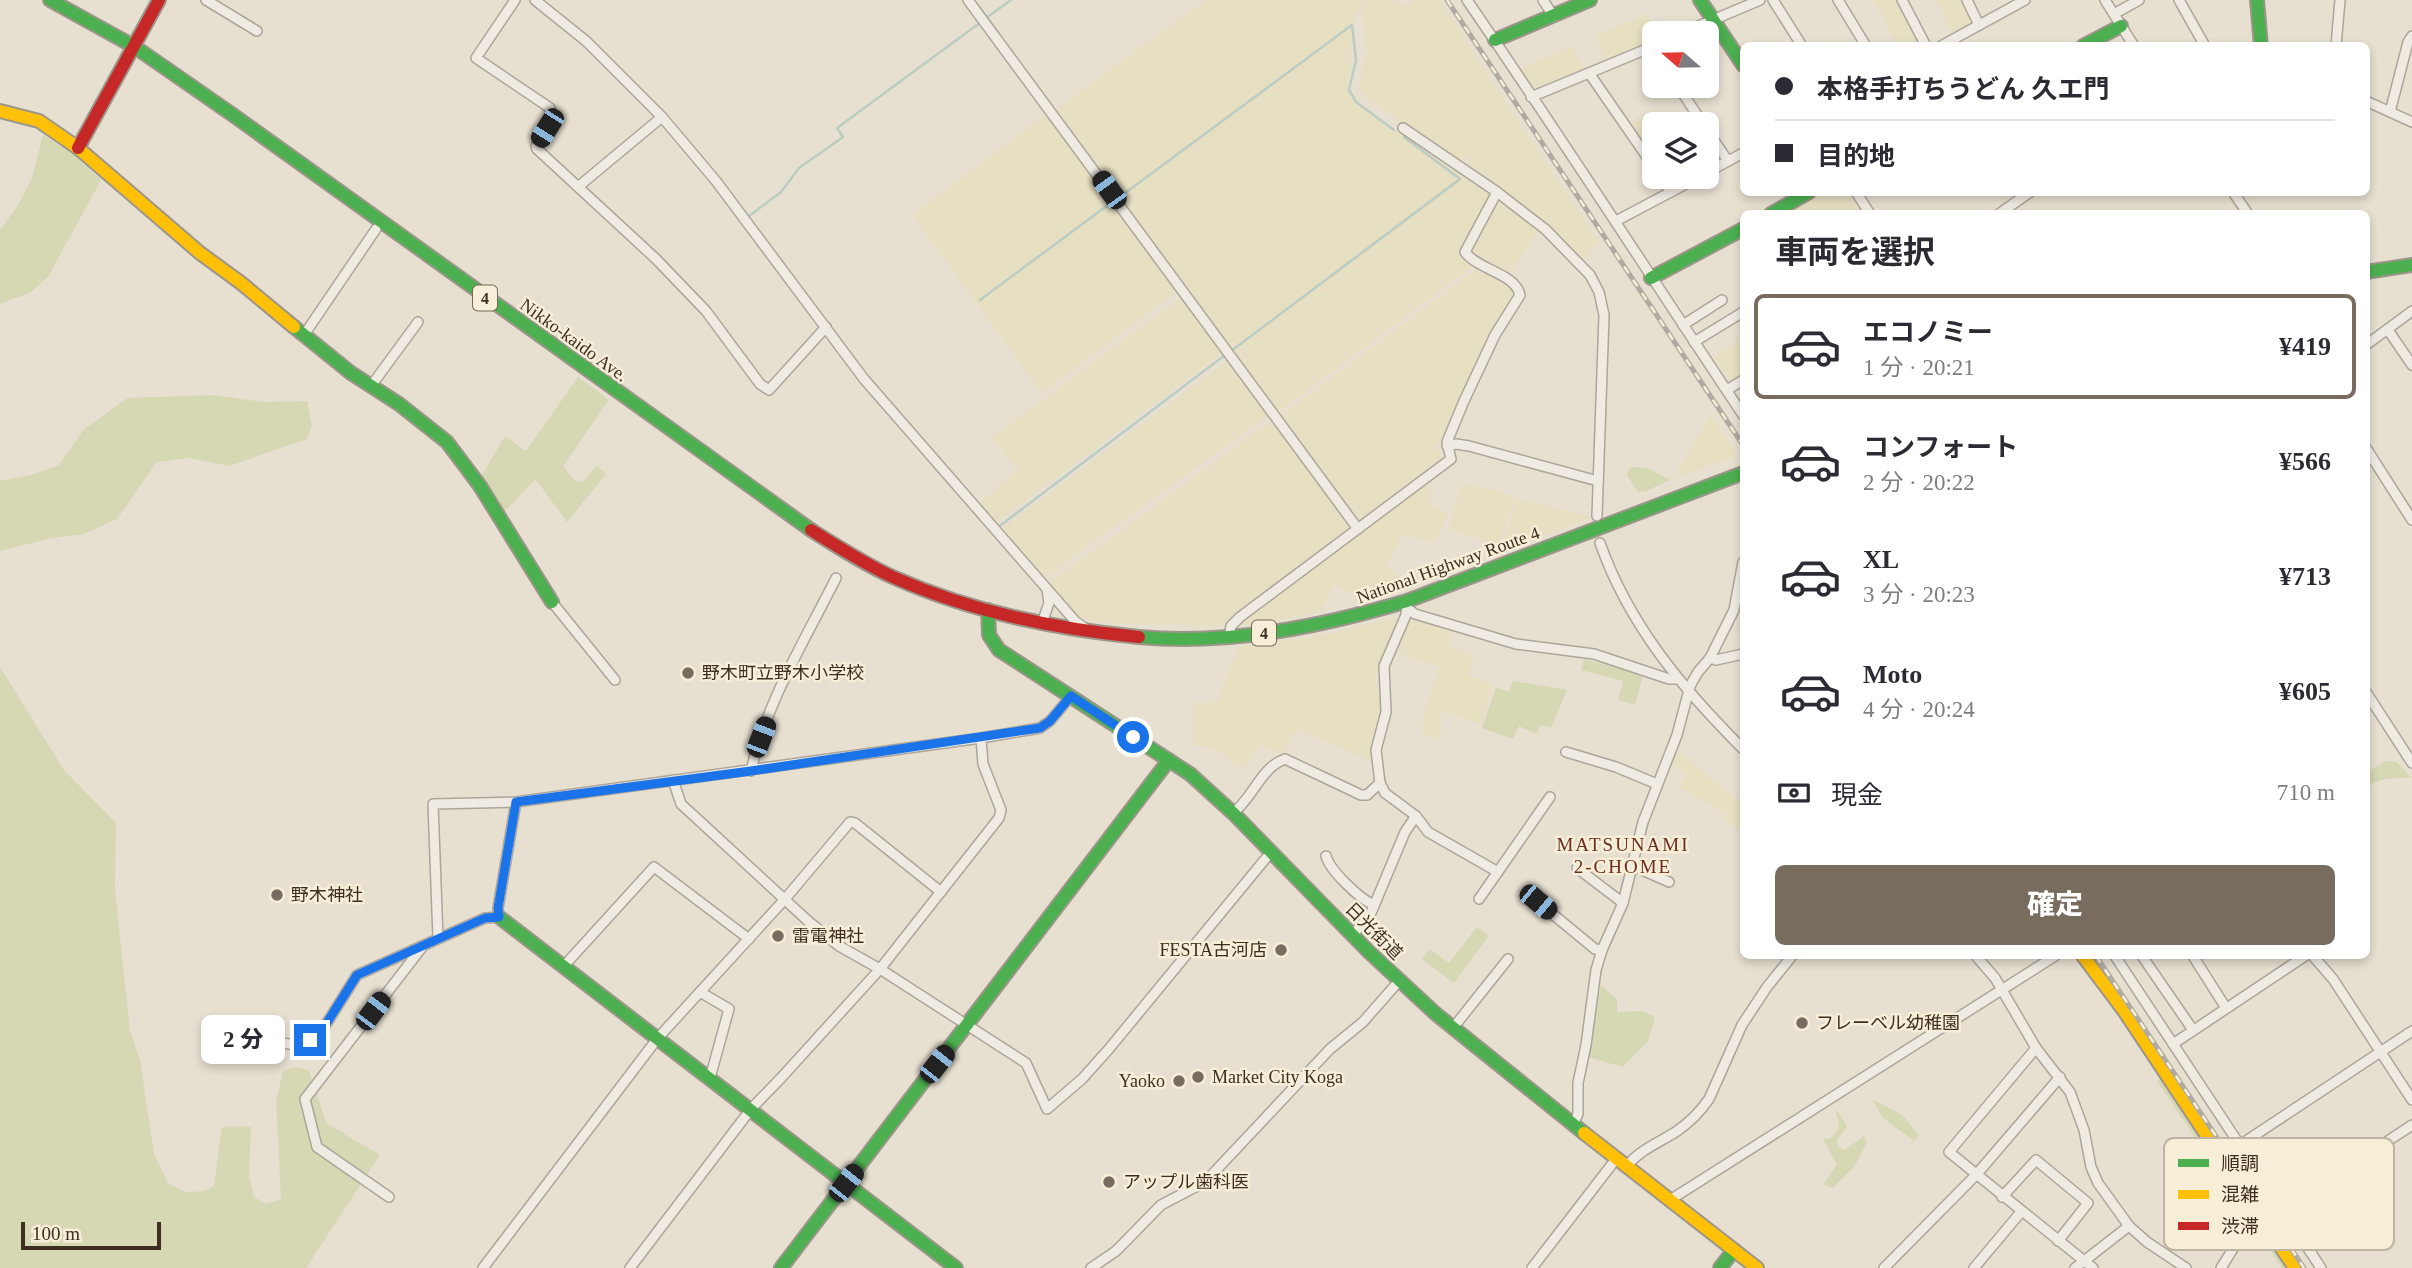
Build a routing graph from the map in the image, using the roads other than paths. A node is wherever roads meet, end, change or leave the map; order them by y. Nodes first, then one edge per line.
1 (50, 0) edge
2 (159, 0) edge
3 (206, 0) edge
4 (514, 0) edge
5 (535, 0) edge
6 (968, 0) edge
7 (1467, 0) edge
8 (1543, 0) edge
9 (1590, 0) edge
10 (1700, 0) edge
11 (1759, 0) edge
12 (1773, 0) edge
13 (1838, 0) edge
14 (1902, 0) edge
15 (1967, 0) edge
16 (2025, 0) edge
17 (2105, 0) edge
18 (2139, 0) edge
19 (2179, 0) edge
20 (2257, 0) edge
21 (2340, 0) edge
22 (2113, 14) junction
23 (1554, 17) junction
24 (1713, 20) junction
25 (1979, 25) junction
26 (2121, 26) junction
27 (257, 31) dead end
28 (2412, 36) edge
29 (1495, 40) junction
30 (1799, 42) edge
31 (1864, 42) edge
32 (1924, 42) edge
33 (1948, 42) edge
34 (2091, 42) edge
35 (2131, 42) edge
36 (2203, 42) edge
37 (2261, 42) edge
38 (2336, 42) edge
39 (135, 47) junction
40 (1642, 52) edge
41 (1740, 60) edge
42 (1590, 73) junction
43 (1531, 97) junction
44 (2370, 103) edge
45 (0, 110) edge
46 (2390, 112) junction
47 (662, 117) junction
48 (2412, 122) edge
49 (1403, 128) dead end
50 (1719, 147) edge
51 (78, 148) junction
52 (1642, 149) edge
53 (1740, 155) edge
54 (1728, 161) junction
55 (1719, 166) edge
56 (579, 186) junction
57 (1669, 189) edge
58 (1677, 189) edge
59 (1497, 192) junction
60 (1671, 192) junction
61 (1803, 196) edge
62 (2024, 196) edge
63 (1778, 210) edge
64 (2004, 210) edge
65 (1616, 221) junction
66 (376, 229) dead end
67 (1740, 231) edge
68 (2412, 265) edge
69 (2370, 271) edge
70 (1651, 278) junction
71 (1722, 300) dead end
72 (2412, 311) edge
73 (1740, 314) edge
74 (418, 322) dead end
75 (1682, 325) junction
76 (826, 327) junction
77 (2388, 330) junction
78 (304, 335) junction
79 (1694, 342) junction
80 (2370, 342) edge
81 (2412, 365) edge
82 (1740, 382) edge
83 (371, 386) junction
84 (1727, 390) junction
85 (1740, 410) edge
86 (1447, 446) junction
87 (2370, 454) edge
88 (1740, 474) edge
89 (1598, 481) junction
90 (1597, 516) dead end
91 (2412, 520) edge
92 (1358, 529) junction
93 (1600, 543) dead end
94 (836, 578) dead end
95 (1740, 578) edge
96 (1047, 588) junction
97 (552, 602) joint
98 (1407, 605) junction
99 (988, 610) junction
100 (1042, 623) junction
101 (1087, 630) junction
102 (1229, 637) junction
103 (1740, 655) edge
104 (1710, 658) junction
105 (1676, 679) junction
106 (615, 680) dead end
107 (1689, 694) junction
108 (1071, 696) junction
109 (2370, 698) edge
110 (981, 738) junction
111 (1740, 746) edge
112 (1566, 751) dead end
113 (1169, 760) junction
114 (2412, 762) edge
115 (751, 771) junction
116 (673, 780) junction
117 (1380, 783) junction
118 (1657, 784) junction
119 (1550, 797) dead end
120 (516, 802) junction
121 (1233, 813) junction
122 (1416, 816) junction
123 (1271, 852) junction
124 (1326, 856) dead end
125 (1633, 866) junction
126 (1577, 868) dead end
127 (1499, 872) junction
128 (1669, 882) dead end
129 (941, 892) junction
130 (785, 899) junction
131 (1479, 900) dead end
132 (1538, 902) dead end
133 (1623, 903) junction
134 (1374, 905) junction
135 (499, 917) junction
136 (1353, 935) junction
137 (438, 938) junction
138 (749, 939) junction
139 (424, 944) junction
140 (1602, 950) junction
141 (1508, 959) dead end
142 (1790, 959) edge
143 (1979, 959) edge
144 (2050, 959) edge
145 (2085, 959) edge
146 (2117, 959) edge
147 (2144, 959) edge
148 (2195, 959) edge
149 (2300, 959) edge
150 (2316, 959) edge
151 (564, 967) junction
152 (880, 969) junction
153 (1399, 981) junction
154 (2001, 990) junction
155 (700, 992) junction
156 (2226, 1008) junction
157 (967, 1025) junction
158 (1453, 1028) junction
159 (2193, 1030) junction
160 (2412, 1031) edge
161 (229, 1035) dead end
162 (657, 1039) junction
163 (2173, 1044) junction
164 (2036, 1048) junction
165 (2380, 1052) junction
166 (2060, 1077) junction
167 (710, 1078) junction
168 (2412, 1100) edge
169 (751, 1109) junction
170 (1573, 1125) junction
171 (2412, 1125) edge
172 (2209, 1138) edge
173 (2235, 1138) edge
174 (2252, 1138) edge
175 (2392, 1138) edge
176 (1621, 1163) junction
177 (1976, 1175) junction
178 (846, 1183) junction
179 (389, 1197) dead end
180 (2002, 1197) junction
181 (1670, 1200) junction
182 (2021, 1212) junction
183 (2129, 1226) junction
184 (2058, 1241) junction
185 (1734, 1250) junction
186 (2232, 1250) edge
187 (2283, 1250) edge
188 (2309, 1250) edge
189 (2079, 1264) edge
190 (483, 1268) edge
191 (630, 1268) edge
192 (781, 1268) edge
193 (956, 1268) edge
194 (1091, 1268) edge
195 (1532, 1268) edge
196 (1720, 1268) edge
197 (1757, 1268) edge
198 (1884, 1268) edge
199 (1974, 1268) edge
200 (2093, 1268) edge
201 (2186, 1268) edge
202 (2221, 1268) edge
203 (2295, 1268) edge
204 (2321, 1268) edge

1 - 39 main road, Nikko-kaido Ave. / 4
2 - 39 main road
3 - 27 street
4 - 56 street
5 - 47 street
6 - 92 street
7 - 29 street
8 - 23 street
9 - 23 main road
10 - 24 main road
11 - 24 street
12 - 30 street
13 - 31 street
14 - 32 street
15 - 25 street
16 - 25 street
17 - 22 street
18 - 22 street
19 - 36 street
20 - 37 main road
21 - 38 street
22 - 26 street
23 - 29 main road
24 - 41 main road
25 - 33 street
26 - 34 main road
26 - 35 street
28 - 46 street
29 - 43 street
39 - 51 main road
39 - 99 main road, Nikko-kaido Ave. / 4
40 - 42 street
42 - 43 street
42 - 52 street
43 - 65 street
44 - 46 street
45 - 51 main road
46 - 48 street
47 - 56 street
47 - 76 street
49 - 59 street
50 - 54 street
51 - 78 main road
53 - 54 street
54 - 55 street
56 - 76 street
57 - 60 street
58 - 60 street
59 - 86 street
59 - 89 street
60 - 65 street
61 - 63 main road
62 - 64 street
65 - 70 street
66 - 78 street
67 - 70 main road
68 - 69 main road
70 - 75 street
71 - 75 street
72 - 77 street
73 - 79 street
74 - 83 street
75 - 79 street
76 - 96 street
77 - 80 street
77 - 81 street
78 - 83 main road
79 - 84 street
82 - 84 street
83 - 97 main road
84 - 85 street
86 - 89 street
86 - 92 street
87 - 91 street
88 - 98 main road, National Highway Route 4 / 4
89 - 90 street
92 - 102 street
93 - 105 street
94 - 115 street
95 - 104 street
96 - 100 street
96 - 101 street
97 - 106 street
98 - 102 main road, National Highway Route 4 / 4
98 - 105 street
98 - 117 street
99 - 100 main road, National Highway Route 4 / 4
99 - 108 main road, 日光街道
100 - 101 main road, National Highway Route 4 / 4
101 - 102 main road, National Highway Route 4 / 4
103 - 104 street
104 - 107 street
105 - 107 street
107 - 111 street
107 - 118 street
108 - 110 street
108 - 113 main road, 日光街道
109 - 114 street
110 - 115 street
110 - 129 street
112 - 118 street
113 - 121 main road, 日光街道
113 - 157 main road
115 - 116 street
116 - 120 street
116 - 130 street
117 - 121 street
117 - 122 street
118 - 125 street
119 - 127 street
120 - 135 street
120 - 137 street
121 - 123 main road, 日光街道
122 - 127 street
122 - 134 street
123 - 136 main road, 日光街道
123 - 157 street
124 - 134 street
125 - 128 street
125 - 133 street
126 - 133 street
127 - 131 street
129 - 130 street
129 - 152 street
130 - 138 street
130 - 152 street
132 - 140 street
133 - 140 street
134 - 136 street
135 - 137 street
135 - 151 main road
136 - 153 main road, 日光街道
137 - 139 street
138 - 151 street
138 - 155 street
139 - 161 street
139 - 179 street
140 - 170 street
141 - 158 street
142 - 176 street
143 - 154 street
144 - 154 street
145 - 172 main road
146 - 163 street
147 - 159 street
148 - 156 street
149 - 156 street
150 - 165 street
151 - 162 main road
152 - 157 street
152 - 169 street
153 - 158 main road, 日光街道
153 - 194 street
154 - 164 street
154 - 181 street
155 - 162 street
155 - 167 street
156 - 159 street
157 - 178 main road
158 - 170 main road, 日光街道
159 - 163 street
160 - 165 street
162 - 167 main road
162 - 190 street
163 - 173 street
164 - 166 street
164 - 177 street
165 - 168 street
165 - 174 street
166 - 177 street
166 - 183 street
167 - 169 main road
169 - 178 main road
169 - 191 street
170 - 176 main road, 日光街道
171 - 175 street
176 - 181 main road, 日光街道
176 - 195 street
177 - 180 street
177 - 198 street
178 - 192 main road
178 - 193 main road
180 - 182 street
180 - 184 street
181 - 185 main road, 日光街道
182 - 184 street
182 - 199 street
183 - 189 street
183 - 201 street
184 - 189 street
185 - 196 main road
185 - 197 main road, 日光街道
186 - 202 street
187 - 203 main road
188 - 204 street
189 - 200 street

